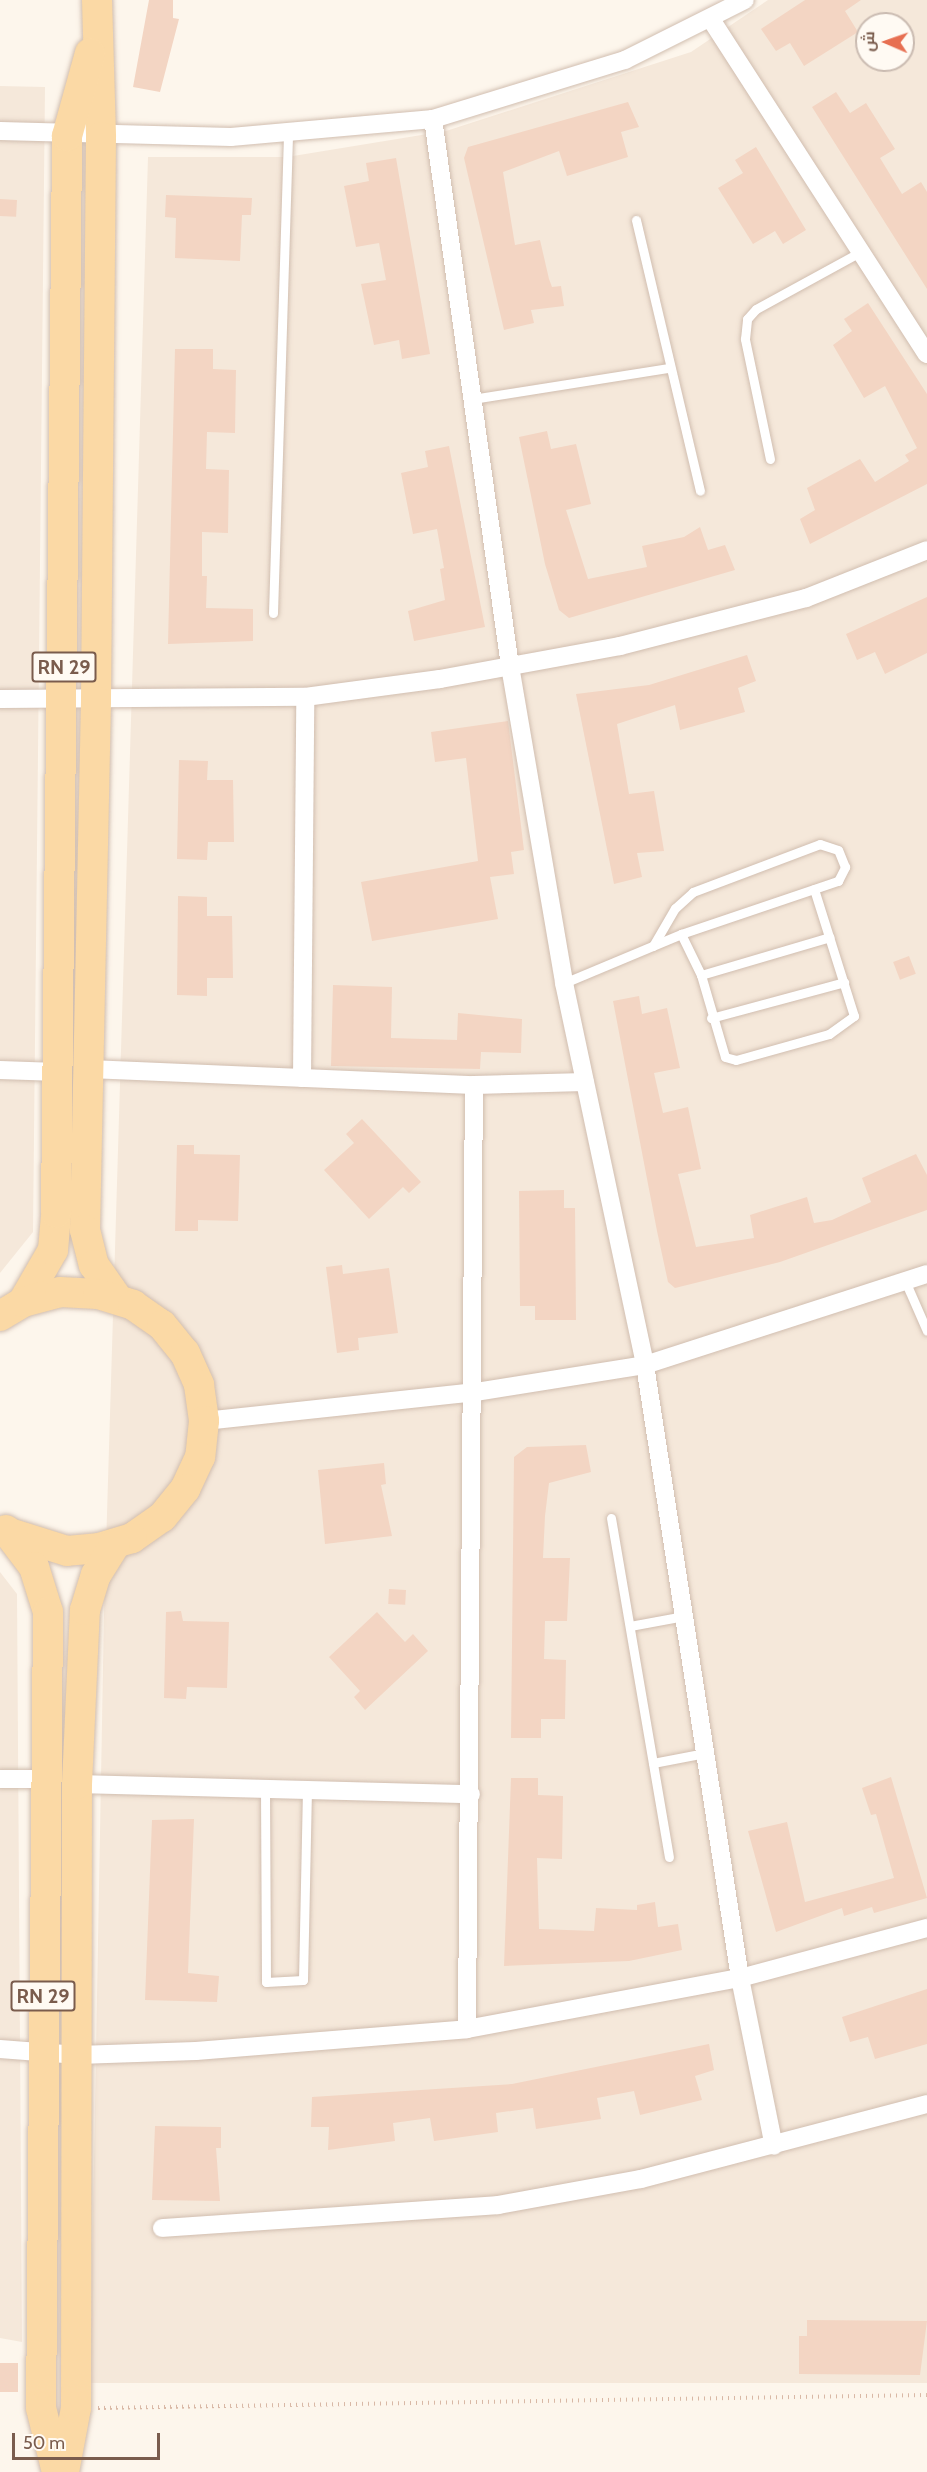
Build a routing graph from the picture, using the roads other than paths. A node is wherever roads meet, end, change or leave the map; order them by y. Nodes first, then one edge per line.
1 (745, 0) edge
2 (97, 14) edge
3 (712, 21) junction
4 (433, 119) junction
5 (0, 131) edge
6 (288, 134) junction
7 (67, 136) junction
8 (101, 137) junction
9 (636, 220) dead end
10 (860, 252) junction
11 (927, 354) edge
12 (668, 368) junction
13 (472, 399) junction
14 (770, 459) dead end
15 (700, 491) dead end
16 (927, 550) edge
17 (273, 613) dead end
18 (510, 666) junction
19 (305, 697) junction
20 (0, 699) edge
21 (96, 701) junction
22 (64, 702) junction
23 (814, 889) junction
24 (681, 934) junction
25 (830, 937) junction
26 (653, 946) junction
27 (701, 975) junction
28 (844, 982) junction
29 (564, 983) junction
30 (711, 1018) junction
31 (89, 1069) junction
32 (0, 1070) edge
33 (58, 1072) junction
34 (302, 1078) junction
35 (585, 1082) junction
36 (474, 1085) junction
37 (927, 1274) edge
38 (906, 1283) junction
39 (117, 1298) junction
40 (12, 1309) edge
41 (927, 1331) edge
42 (645, 1365) junction
43 (476, 1392) junction
44 (204, 1421) junction
45 (611, 1518) dead end
46 (3, 1528) edge
47 (115, 1544) junction
48 (684, 1616) junction
49 (630, 1626) junction
50 (705, 1754) junction
51 (653, 1763) junction
52 (0, 1779) edge
53 (46, 1779) junction
54 (77, 1784) junction
55 (265, 1789) junction
56 (307, 1790) junction
57 (471, 1794) junction
58 (669, 1857) dead end
59 (927, 1928) edge
60 (740, 1978) junction
61 (467, 2029) junction
62 (0, 2049) edge
63 (43, 2053) junction
64 (78, 2055) junction
65 (927, 2104) edge
66 (774, 2146) junction
67 (162, 2228) dead end
68 (57, 2472) edge
69 (64, 2472) edge

1 - 3 street
2 - 7 main road, RN 29
2 - 8 main road, RN 29
3 - 4 street
3 - 10 street
4 - 6 street
4 - 13 street
5 - 7 street
6 - 8 street
6 - 17 lane
7 - 8 street
7 - 22 main road, RN 29
8 - 21 main road, RN 29
9 - 12 lane
10 - 11 street
10 - 14 lane
12 - 13 lane
12 - 15 lane
13 - 18 street
16 - 18 street
18 - 19 street
18 - 29 street
19 - 21 street
19 - 34 street
20 - 22 street
21 - 22 street
21 - 31 main road, RN 29
22 - 33 main road, RN 29
23 - 24 lane
23 - 25 lane
23 - 26 lane
24 - 26 lane
24 - 27 lane
25 - 27 lane
25 - 28 lane
26 - 29 lane
27 - 30 lane
28 - 30 lane
28 - 30 lane
29 - 35 street
31 - 34 street
31 - 39 main road, RN 29
32 - 33 street
33 - 40 main road, RN 29
34 - 36 street
35 - 36 street
35 - 42 street
36 - 43 street
37 - 38 street
38 - 41 lane
38 - 42 street
39 - 40 main road
39 - 44 main road
42 - 43 street
42 - 48 street
43 - 44 street
43 - 57 street
44 - 47 main road
45 - 49 lane
46 - 47 main road
46 - 53 main road, RN 29
47 - 54 main road, RN 29
48 - 49 lane
48 - 50 street
49 - 51 lane
50 - 51 lane
50 - 60 street
51 - 58 lane
52 - 53 street
53 - 63 main road, RN 29
54 - 55 street
54 - 64 main road, RN 29
55 - 56 street
55 - 56 lane
56 - 57 street
57 - 61 street
59 - 60 street
60 - 61 street
60 - 66 street
61 - 64 street
62 - 63 street
63 - 64 street
63 - 68 main road, RN 29
64 - 69 main road, RN 29
65 - 66 street
66 - 67 street

